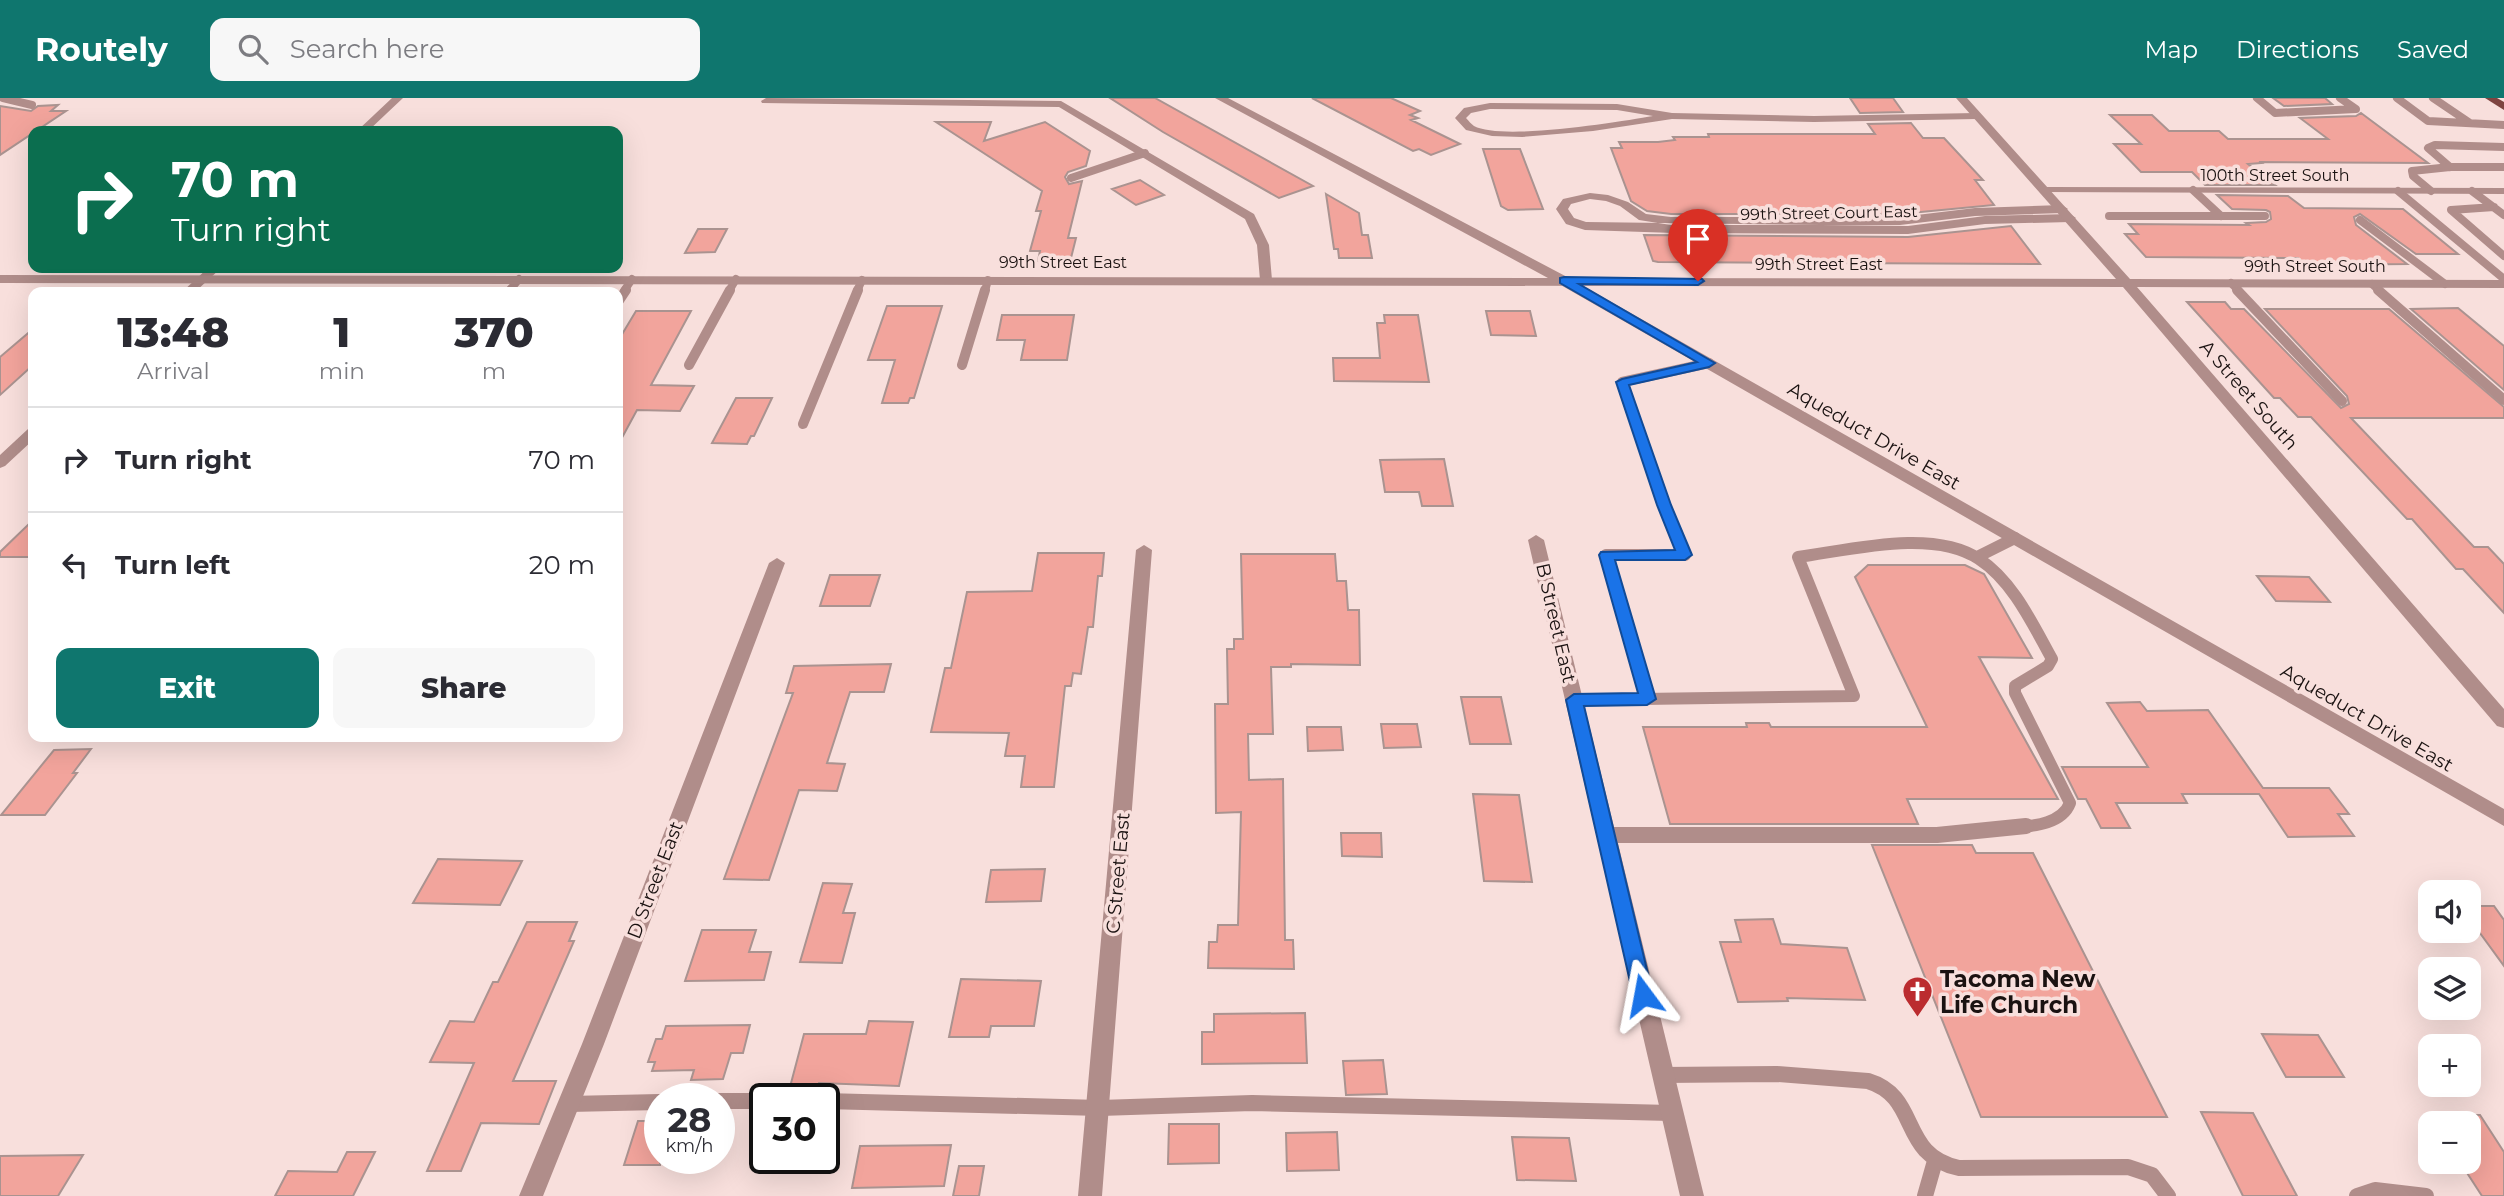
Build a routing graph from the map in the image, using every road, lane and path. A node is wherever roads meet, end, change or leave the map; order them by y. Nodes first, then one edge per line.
1 (3, 98) edge
2 (398, 98) edge
3 (1220, 98) edge
4 (1961, 98) edge
5 (2257, 98) edge
6 (2340, 98) edge
7 (2397, 98) edge
8 (2433, 98) edge
9 (766, 101) dead end
10 (32, 105) dead end
11 (1672, 116) junction
12 (1976, 116) junction
13 (2471, 123) junction
14 (2504, 125) edge
15 (367, 126) edge
16 (2504, 147) edge
17 (1145, 153) junction
18 (2451, 167) junction
19 (2504, 167) edge
20 (1072, 178) dead end
21 (2046, 190) junction
22 (2193, 190) junction
23 (2398, 191) junction
24 (2431, 191) junction
25 (2472, 191) junction
26 (2504, 191) edge
27 (2494, 207) junction
28 (2066, 214) junction
29 (2504, 215) edge
30 (2109, 216) dead end
31 (2221, 216) junction
32 (2266, 216) dead end
33 (2360, 220) dead end
34 (2504, 256) edge
35 (209, 273) edge
36 (0, 279) edge
37 (202, 279) junction
38 (519, 279) junction
39 (632, 279) junction
40 (736, 279) junction
41 (862, 280) junction
42 (988, 280) junction
43 (1266, 280) junction
44 (1564, 281) junction
45 (2504, 281) edge
46 (2127, 283) junction
47 (2231, 283) junction
48 (2372, 284) junction
49 (2445, 284) junction
50 (193, 287) edge
51 (513, 287) edge
52 (623, 294) edge
53 (1709, 363) junction
54 (689, 365) dead end
55 (962, 365) dead end
56 (2504, 400) edge
57 (2342, 401) dead end
58 (803, 424) dead end
59 (28, 437) edge
60 (0, 463) edge
61 (2015, 538) junction
62 (1536, 540) dead end
63 (1144, 550) dead end
64 (1977, 557) junction
65 (777, 563) dead end
66 (1647, 699) junction
67 (1574, 700) junction
68 (2504, 721) edge
69 (2504, 818) edge
70 (1606, 835) junction
71 (1662, 1075) junction
72 (840, 1101) edge
73 (644, 1102) edge
74 (569, 1104) junction
75 (1100, 1108) junction
76 (1671, 1113) junction
77 (1935, 1161) junction
78 (531, 1196) edge
79 (1090, 1196) edge
80 (1692, 1196) edge
81 (1925, 1196) edge
82 (2168, 1196) edge
83 (2357, 1196) edge
84 (2426, 1196) edge

1 - 10 lane
2 - 15 street
3 - 44 street, Aqueduct Drive East
4 - 12 street, A Street South
5 - 6 lane
7 - 13 lane
8 - 13 lane
9 - 17 street
11 - 11 street
11 - 12 street
12 - 21 street, A Street South
13 - 14 lane
16 - 18 lane
17 - 20 lane
17 - 43 street
18 - 19 lane
18 - 24 lane
21 - 22 street, 100th Street South
21 - 28 street, A Street South
22 - 23 street, 100th Street South
22 - 31 lane
23 - 24 street, 100th Street South
23 - 45 lane
24 - 25 street, 100th Street South
25 - 26 street, 100th Street South
25 - 27 lane
27 - 29 lane
27 - 34 lane
28 - 28 street, 99th Street Court East
28 - 46 street, A Street South
30 - 31 lane
31 - 32 lane
33 - 49 lane
35 - 37 street
36 - 37 street, 99th Street East
37 - 38 street, 99th Street East
37 - 50 street
38 - 39 street, 99th Street East
38 - 51 lane
39 - 40 street, 99th Street East
39 - 52 lane
40 - 41 street, 99th Street East
40 - 54 lane
41 - 42 street, 99th Street East
41 - 58 lane
42 - 43 street, 99th Street East
42 - 55 lane
43 - 44 street, 99th Street East
44 - 46 street, 99th Street East
44 - 53 street, Aqueduct Drive East
45 - 49 street, 99th Street South
46 - 47 street, 99th Street South
46 - 68 street, A Street South
47 - 48 street, 99th Street South
47 - 57 lane
48 - 49 street, 99th Street South
48 - 56 lane
53 - 61 street, Aqueduct Drive East
53 - 66 lane
59 - 60 street
61 - 64 lane
61 - 69 street, Aqueduct Drive East
62 - 67 street, B Street East
63 - 75 street, C Street East
64 - 66 lane
64 - 70 lane
65 - 74 street, D Street East
66 - 67 lane
67 - 70 street, B Street East
70 - 71 street, B Street East
71 - 76 street, B Street East
71 - 77 lane
72 - 75 lane
73 - 74 lane
74 - 78 street, D Street East
75 - 76 lane
75 - 79 street, C Street East
76 - 80 street, B Street East
77 - 81 lane
77 - 82 lane
83 - 84 lane

